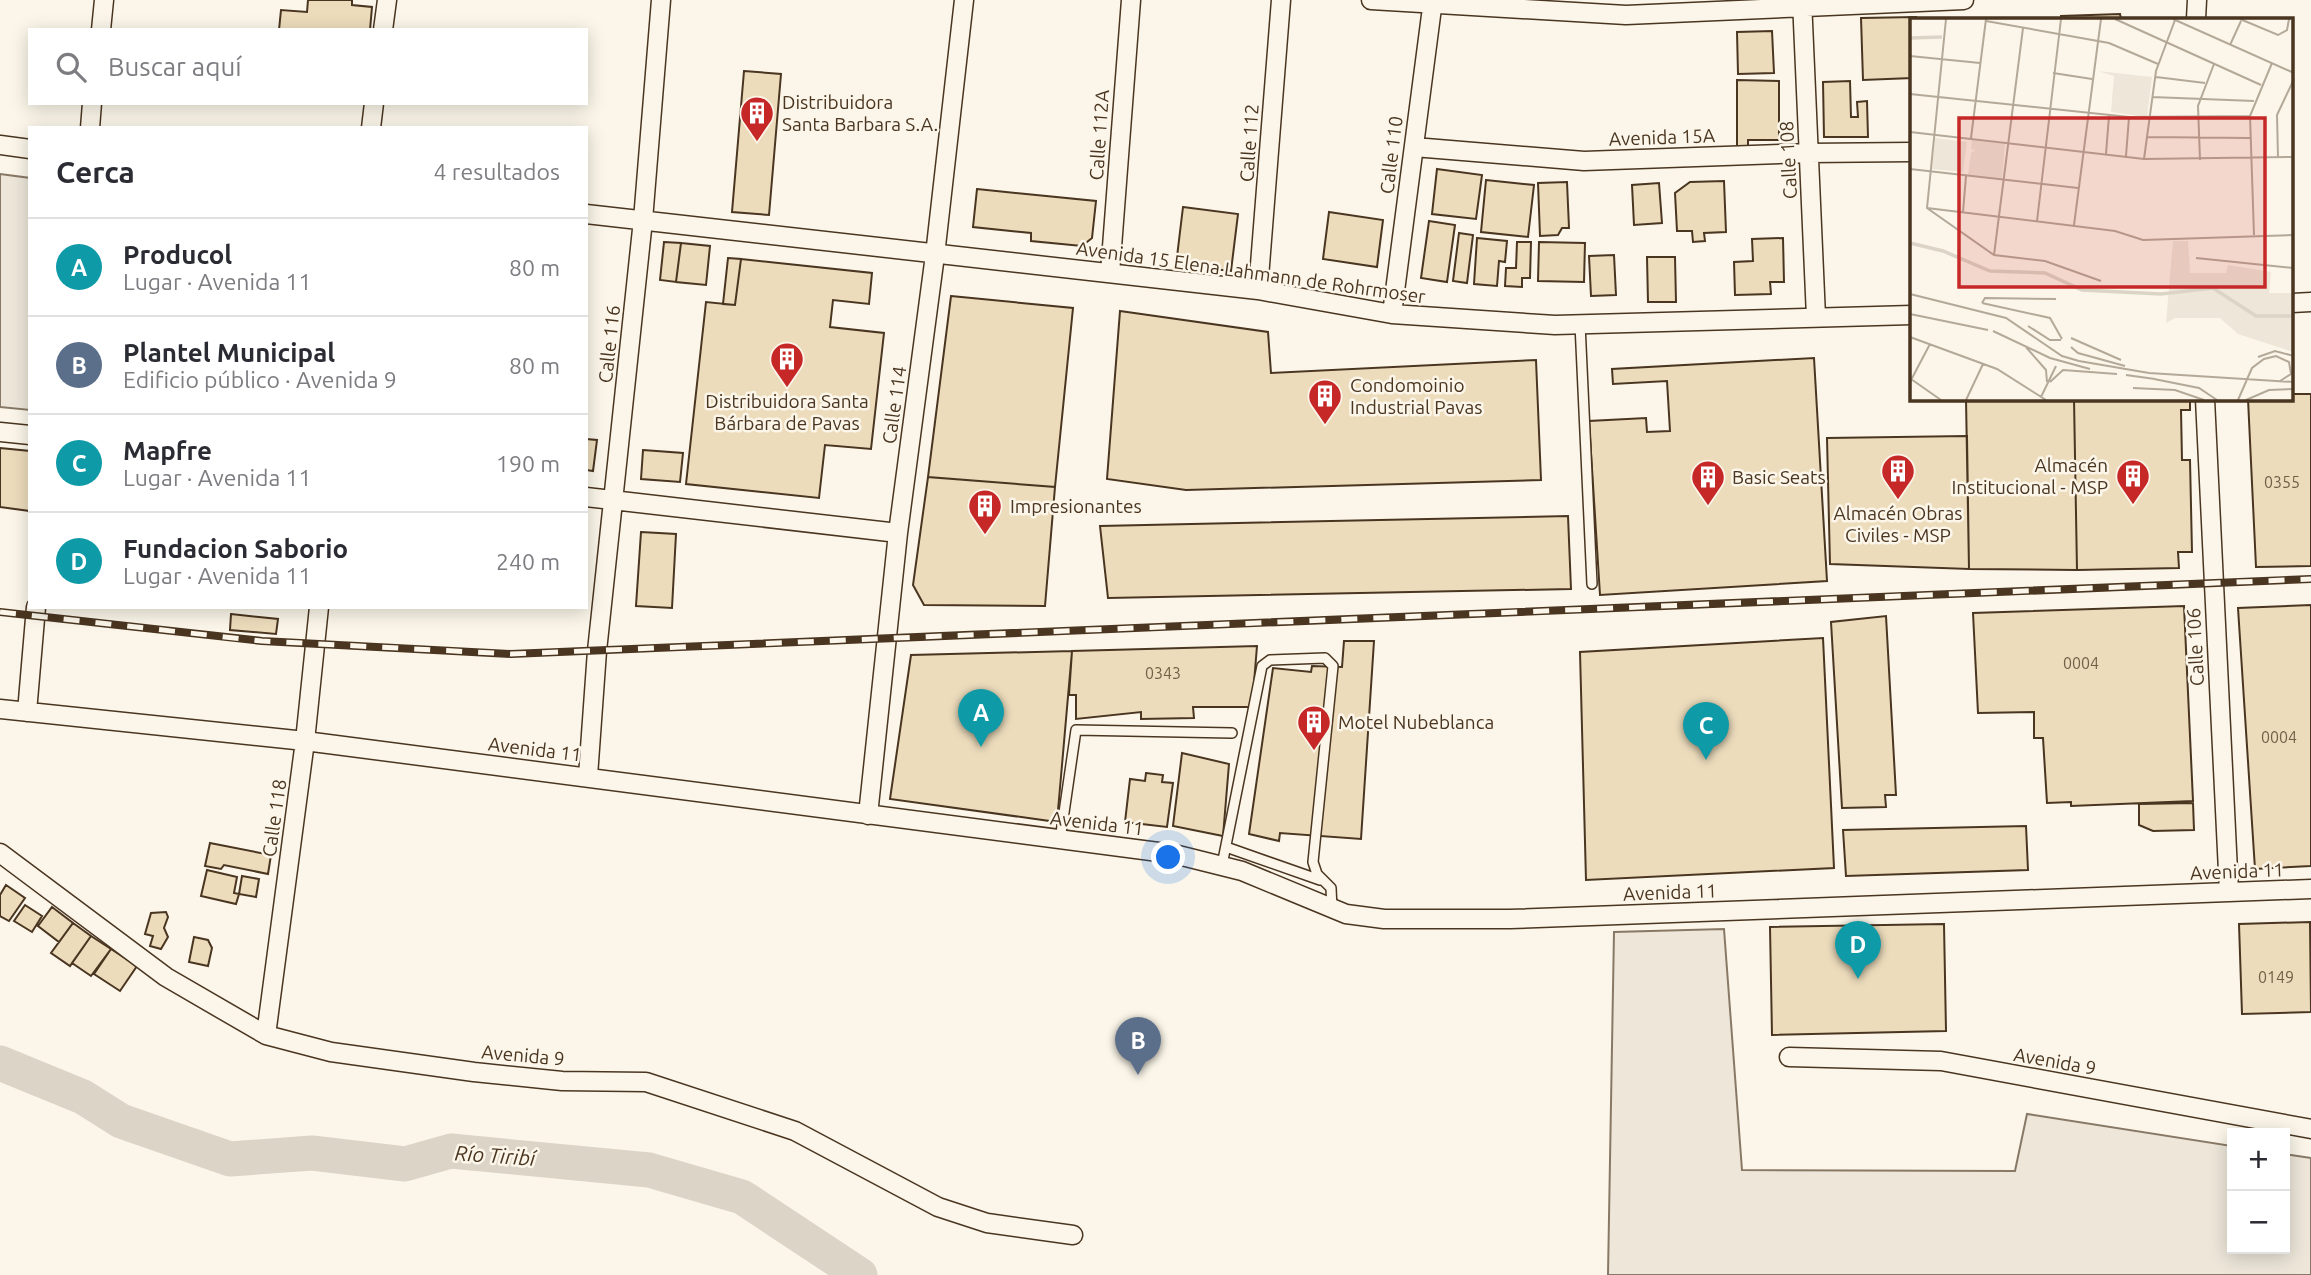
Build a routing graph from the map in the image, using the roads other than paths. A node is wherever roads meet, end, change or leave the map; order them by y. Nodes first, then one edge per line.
1 (104, 0) edge
2 (387, 0) edge
3 (661, 0) edge
4 (964, 0) edge
5 (1131, 0) edge
6 (1281, 0) edge
7 (1371, 0) edge
8 (1964, 0) edge
9 (2197, 0) edge
10 (1432, 2) edge
11 (1802, 4) edge
12 (2196, 18) edge
13 (101, 28) edge
14 (383, 28) edge
15 (92, 105) edge
16 (374, 105) edge
17 (89, 126) edge
18 (371, 126) edge
19 (0, 145) edge
20 (1414, 147) junction
21 (28, 149) edge
22 (1910, 152) edge
23 (1809, 153) junction
24 (588, 214) edge
25 (643, 220) junction
26 (935, 255) junction
27 (1110, 274) junction
28 (1258, 290) junction
29 (1392, 314) junction
30 (1910, 314) edge
31 (1816, 317) junction
32 (1580, 324) junction
33 (2205, 401) edge
34 (0, 432) edge
35 (28, 436) edge
36 (588, 497) edge
37 (614, 500) junction
38 (898, 533) junction
39 (1592, 584) dead end
40 (36, 609) edge
41 (319, 609) edge
42 (0, 709) edge
43 (27, 712) junction
44 (1232, 733) dead end
45 (305, 741) junction
46 (588, 776) junction
47 (868, 815) junction
48 (1060, 840) junction
49 (0, 853) edge
50 (1224, 856) junction
51 (1322, 880) junction
52 (2311, 889) edge
53 (2228, 892) junction
54 (1332, 909) junction
55 (266, 1035) junction
56 (1789, 1057) dead end
57 (2311, 1129) edge
58 (1073, 1235) dead end

1 - 13 street
2 - 14 street
3 - 25 street, Calle 116
4 - 26 street, Calle 114
5 - 27 street, Calle 112A
6 - 28 street, Calle 112
7 - 10 street
8 - 11 street
9 - 12 street
10 - 11 street
10 - 20 street, Calle 110
11 - 23 street, Calle 108
15 - 17 street
16 - 18 street
19 - 21 street
20 - 23 street, Avenida 15A
20 - 29 street, Calle 110
22 - 23 street, Avenida 15A
23 - 31 street, Calle 108
24 - 25 street, Avenida 15 Elena Lahmann de Rohrmoser
25 - 26 street, Avenida 15 Elena Lahmann de Rohrmoser
25 - 37 street, Calle 116
26 - 27 street, Avenida 15 Elena Lahmann de Rohrmoser
26 - 38 street, Calle 114
27 - 28 street, Avenida 15 Elena Lahmann de Rohrmoser
28 - 29 street, Avenida 15 Elena Lahmann de Rohrmoser
29 - 32 street, Avenida 15 Elena Lahmann de Rohrmoser
30 - 31 street, Avenida 15 Elena Lahmann de Rohrmoser
31 - 32 street, Avenida 15 Elena Lahmann de Rohrmoser
32 - 39 lane
33 - 53 street, Calle 106
34 - 35 street
36 - 37 street
37 - 38 street
37 - 46 street, Calle 116
38 - 47 street, Calle 114
40 - 43 street
41 - 45 street, Calle 118
42 - 43 street, Avenida 11
43 - 45 street, Avenida 11
44 - 48 lane
45 - 46 street, Avenida 11
45 - 55 street, Calle 118
46 - 47 street, Avenida 11
47 - 48 street, Avenida 11
48 - 50 street, Avenida 11
49 - 55 street, Avenida 9
50 - 51 lane
50 - 51 lane
50 - 54 street, Avenida 11
51 - 54 lane
52 - 53 street, Avenida 11
53 - 54 street, Avenida 11
55 - 58 street, Avenida 9
56 - 57 street, Avenida 9

